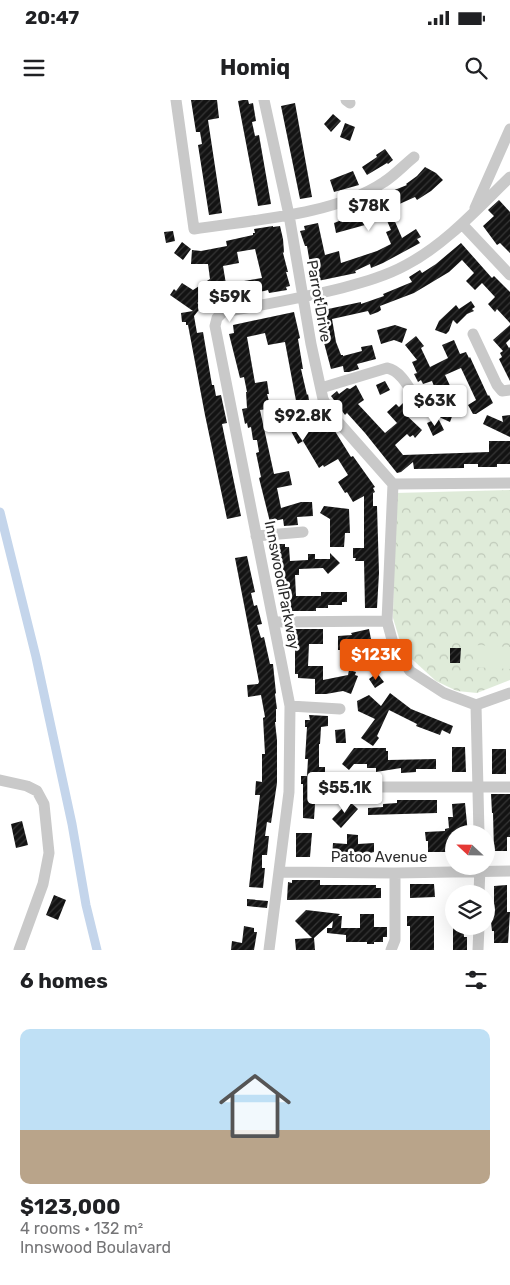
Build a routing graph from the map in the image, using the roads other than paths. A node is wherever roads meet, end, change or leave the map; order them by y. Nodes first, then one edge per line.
1 (176, 100) edge
2 (264, 100) edge
3 (510, 129) edge
4 (414, 157) dead end
5 (510, 177) edge
6 (472, 214) junction
7 (289, 215) junction
8 (462, 224) junction
9 (510, 275) edge
10 (303, 298) junction
11 (473, 334) dead end
12 (321, 388) junction
13 (510, 390) edge
14 (418, 402) dead end
15 (510, 483) edge
16 (393, 484) junction
17 (303, 532) dead end
18 (256, 536) junction
19 (387, 621) junction
20 (274, 622) junction
21 (510, 693) edge
22 (476, 705) junction
23 (290, 706) junction
24 (340, 709) dead end
25 (0, 780) edge
26 (365, 787) dead end
27 (510, 787) edge
28 (479, 788) junction
29 (479, 825) edge
30 (495, 870) edge
31 (510, 870) edge
32 (445, 871) edge
33 (279, 872) junction
34 (395, 873) junction
35 (479, 935) edge
36 (19, 950) edge
37 (269, 950) edge
38 (390, 950) edge
39 (478, 950) edge

1 - 7 street
2 - 7 street, Parrot Drive
3 - 6 street
4 - 7 street
5 - 6 street
6 - 8 street
7 - 10 street, Parrot Drive
8 - 9 street
8 - 10 street
10 - 12 street, Parrot Drive
10 - 18 street, Innswood Parkway
11 - 13 street
12 - 14 street
12 - 16 street, Parrot Drive
15 - 16 street
16 - 19 street
17 - 18 street
18 - 20 street, Innswood Parkway
19 - 20 street
19 - 22 street
20 - 23 street, Innswood Parkway
21 - 22 street
22 - 28 street
23 - 24 street
23 - 33 street, Innswood Parkway
25 - 36 street
26 - 28 street
27 - 28 street
28 - 29 street
30 - 31 street, Patoo Avenue
32 - 34 street, Patoo Avenue
33 - 34 street, Patoo Avenue
33 - 37 street, Innswood Parkway
34 - 38 street
35 - 39 street

